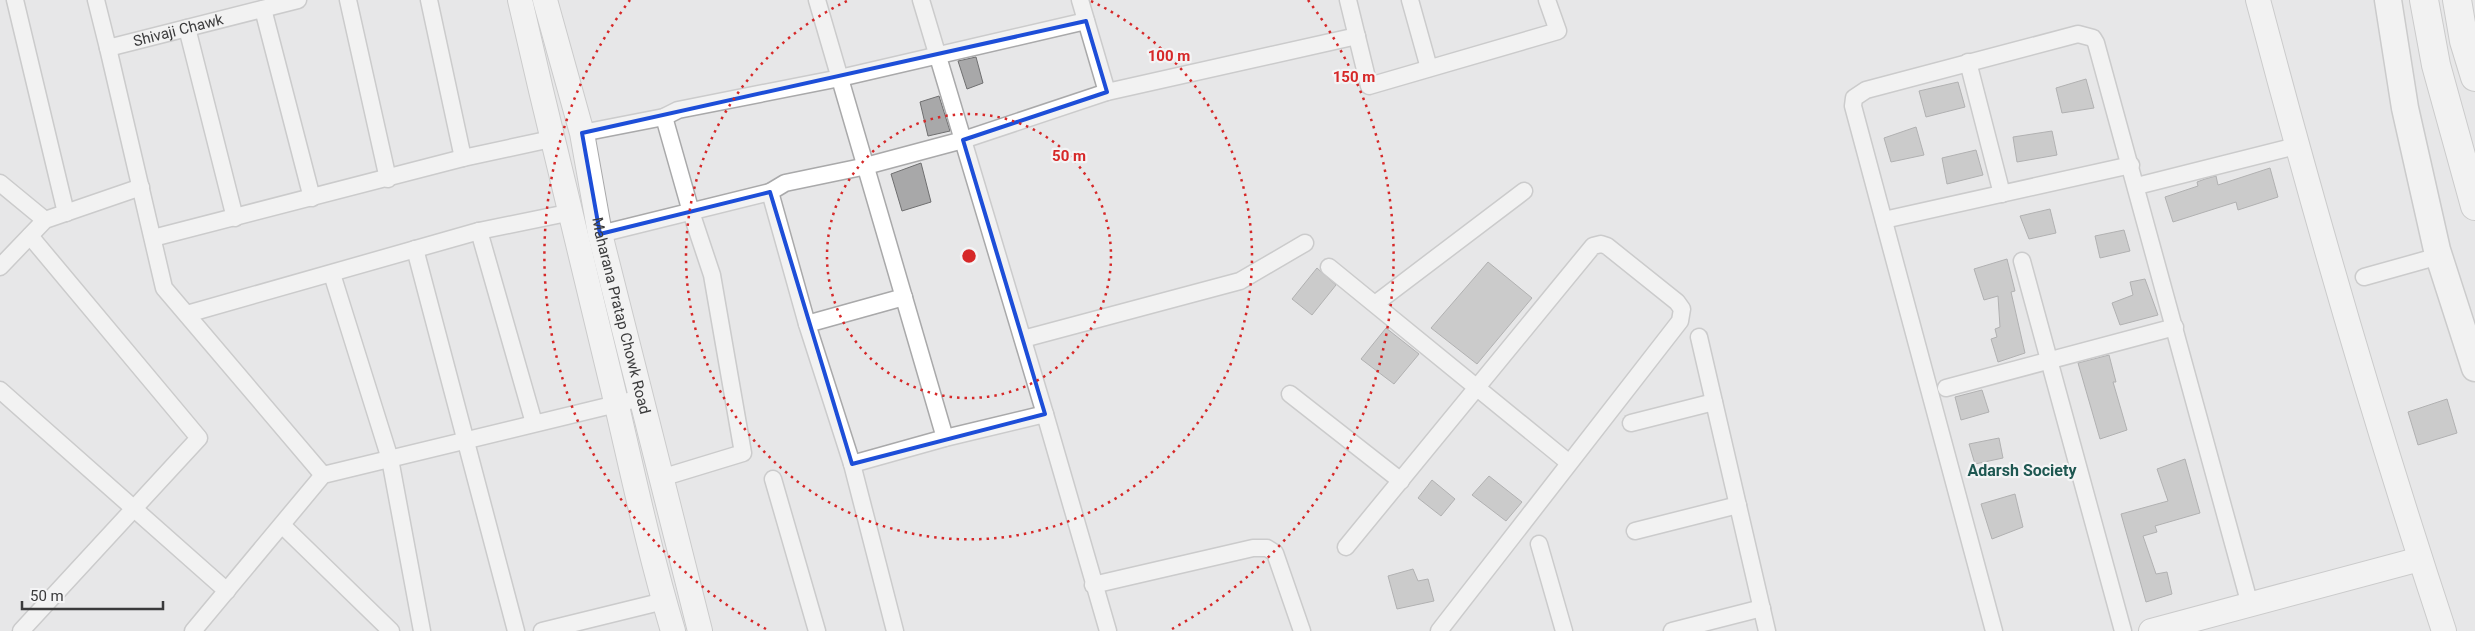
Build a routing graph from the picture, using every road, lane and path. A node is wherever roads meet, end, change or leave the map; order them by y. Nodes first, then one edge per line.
1 (15, 0) edge
2 (96, 0) edge
3 (298, 0) edge
4 (348, 0) edge
5 (429, 0) edge
6 (520, 0) edge
7 (545, 0) edge
8 (817, 0) edge
9 (921, 0) edge
10 (1080, 0) edge
11 (1348, 0) edge
12 (1410, 0) edge
13 (1547, 0) edge
14 (2258, 0) edge
15 (2388, 0) edge
16 (2424, 0) edge
17 (2457, 0) edge
18 (263, 9) junction
19 (1086, 21) junction
20 (187, 28) junction
21 (1357, 36) junction
22 (108, 48) junction
23 (938, 56) junction
24 (1968, 62) junction
25 (1429, 68) junction
26 (2475, 77) edge
27 (840, 78) junction
28 (1107, 92) junction
29 (664, 117) junction
30 (582, 133) junction
31 (551, 139) junction
32 (963, 140) junction
33 (2296, 146) junction
34 (463, 158) junction
35 (866, 165) junction
36 (2131, 165) junction
37 (388, 179) junction
38 (0, 183) edge
39 (2137, 186) junction
40 (141, 187) junction
41 (1524, 191) dead end
42 (770, 192) junction
43 (2002, 194) junction
44 (312, 198) junction
45 (2475, 206) edge
46 (572, 212) junction
47 (691, 212) junction
48 (66, 213) junction
49 (235, 218) junction
50 (45, 220) junction
51 (1884, 220) junction
52 (479, 231) junction
53 (600, 234) junction
54 (30, 236) junction
55 (153, 238) junction
56 (1304, 243) dead end
57 (415, 250) junction
58 (2439, 256) junction
59 (2022, 261) dead end
60 (0, 267) edge
61 (1329, 267) dead end
62 (332, 274) junction
63 (2364, 277) dead end
64 (904, 297) junction
65 (1375, 304) junction
66 (187, 314) junction
67 (807, 324) junction
68 (2175, 327) junction
69 (1698, 337) dead end
70 (1023, 339) junction
71 (2049, 361) junction
72 (2475, 368) edge
73 (1477, 387) junction
74 (1946, 388) dead end
75 (0, 390) edge
76 (1290, 394) dead end
77 (641, 398) junction
78 (1714, 402) junction
79 (616, 403) junction
80 (1045, 414) junction
81 (534, 423) junction
82 (1631, 423) dead end
83 (946, 438) junction
84 (466, 440) junction
85 (390, 459) junction
86 (1568, 462) junction
87 (852, 464) junction
88 (323, 475) junction
89 (662, 478) junction
90 (772, 478) dead end
91 (1401, 481) junction
92 (1738, 505) junction
93 (133, 508) junction
94 (282, 525) junction
95 (1635, 531) dead end
96 (1539, 544) dead end
97 (1346, 547) dead end
98 (2420, 559) junction
99 (1093, 585) junction
100 (227, 591) junction
101 (664, 601) junction
102 (2250, 604) junction
103 (1762, 608) junction
104 (21, 631) edge
105 (193, 631) edge
106 (391, 631) edge
107 (422, 631) edge
108 (516, 631) edge
109 (542, 631) edge
110 (673, 631) edge
111 (700, 631) edge
112 (817, 631) edge
113 (895, 631) edge
114 (1108, 631) edge
115 (1302, 631) edge
116 (1439, 631) edge
117 (1564, 631) edge
118 (1672, 631) edge
119 (1767, 631) edge
120 (1994, 631) edge
121 (2123, 631) edge
122 (2151, 631) edge
123 (2444, 631) edge

1 - 48 street
2 - 22 street
3 - 18 street, Shivaji Chawk
4 - 37 street
5 - 34 street
6 - 31 main road, Maharana Pratap Chowk Road
7 - 30 main road, Maharana Pratap Chowk Road
8 - 27 street
9 - 23 street
10 - 19 street
11 - 21 street
12 - 25 street
13 - 25 street
14 - 33 main road
15 - 58 main road
16 - 45 highway
17 - 26 highway
18 - 20 street, Shivaji Chawk
18 - 44 street
19 - 23 street
19 - 28 street
20 - 22 street, Shivaji Chawk
20 - 49 street
21 - 25 street
21 - 28 street
22 - 40 street
23 - 27 street
23 - 32 street
24 - 36 street
24 - 43 street
24 - 51 street
27 - 29 street
27 - 35 street
28 - 32 street
29 - 30 street
29 - 47 street
30 - 53 main road, Maharana Pratap Chowk Road
31 - 34 street
31 - 46 main road, Maharana Pratap Chowk Road
32 - 35 street
32 - 70 street
33 - 39 street
33 - 98 main road
34 - 37 street
35 - 42 street
35 - 64 street
36 - 39 street
36 - 43 street
37 - 44 street
38 - 50 street
39 - 68 street
40 - 48 street
40 - 55 street
41 - 65 street
42 - 47 street
42 - 67 street
43 - 51 street
44 - 49 street
46 - 52 street
46 - 79 main road, Maharana Pratap Chowk Road
47 - 53 street
47 - 89 street
48 - 50 street
49 - 55 street
50 - 54 street
51 - 120 street
52 - 57 street
52 - 81 street
53 - 77 main road, Maharana Pratap Chowk Road
54 - 60 street
54 - 93 street
55 - 66 street
56 - 70 street
57 - 62 street
57 - 84 street
58 - 63 street
58 - 72 main road
59 - 71 street
61 - 65 street
62 - 66 street
62 - 85 street
64 - 67 street
64 - 83 street
65 - 73 street
66 - 88 street
67 - 87 street
68 - 71 street
68 - 102 street
69 - 78 street
70 - 80 street
71 - 74 street
71 - 121 street
73 - 86 street
73 - 86 street
73 - 91 street
75 - 93 street
76 - 91 street
77 - 79 street
77 - 89 main road, Maharana Pratap Chowk Road
78 - 82 street
78 - 92 street
79 - 81 street
79 - 101 main road, Maharana Pratap Chowk Road
80 - 83 street
80 - 99 street
81 - 84 street
83 - 87 street
84 - 85 street
84 - 108 street
85 - 88 street
85 - 107 street
86 - 116 street
87 - 113 street
88 - 94 street
89 - 111 main road, Maharana Pratap Chowk Road
90 - 112 street
91 - 97 street
92 - 95 street
92 - 103 street
93 - 100 street
93 - 104 street
94 - 100 street
94 - 106 street
96 - 117 street
98 - 102 main road
98 - 123 main road
99 - 114 street
99 - 115 street
100 - 105 street
101 - 109 street
101 - 110 main road, Maharana Pratap Chowk Road
102 - 122 main road
103 - 118 street
103 - 119 street

